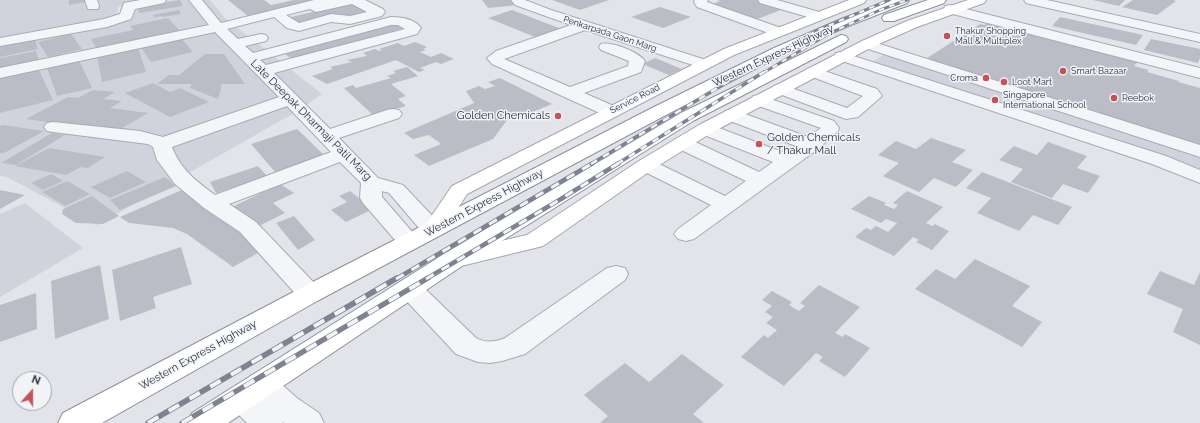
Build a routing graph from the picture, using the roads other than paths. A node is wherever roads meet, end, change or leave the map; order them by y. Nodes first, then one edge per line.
1 (160, 0) edge
2 (195, 0) edge
3 (330, 0) edge
4 (352, 0) edge
5 (355, 0) edge
6 (517, 0) edge
7 (702, 0) edge
8 (764, 0) edge
9 (860, 0) edge
10 (904, 0) edge
11 (980, 0) edge
12 (1030, 0) edge
13 (1072, 0) edge
14 (945, 5) edge
15 (818, 16) junction
16 (278, 21) junction
17 (1150, 23) junction
18 (583, 26) junction
19 (1200, 29) edge
20 (566, 31) junction
21 (779, 32) junction
22 (416, 34) dead end
23 (225, 35) junction
24 (1200, 38) edge
25 (0, 42) edge
26 (867, 44) junction
27 (650, 47) junction
28 (629, 55) junction
29 (1156, 55) dead end
30 (250, 58) junction
31 (839, 58) junction
32 (704, 64) junction
33 (1200, 66) edge
34 (813, 72) junction
35 (0, 73) edge
36 (1200, 73) edge
37 (266, 74) junction
38 (780, 89) junction
39 (569, 93) junction
40 (290, 99) junction
41 (759, 100) junction
42 (610, 111) junction
43 (394, 114) dead end
44 (731, 115) junction
45 (53, 127) dead end
46 (705, 128) junction
47 (327, 136) junction
48 (682, 143) junction
49 (161, 144) junction
50 (811, 145) junction
51 (1200, 151) edge
52 (343, 154) junction
53 (788, 161) junction
54 (646, 164) junction
55 (1197, 176) edge
56 (761, 180) junction
57 (371, 182) junction
58 (212, 203) junction
59 (727, 205) junction
60 (433, 230) junction
61 (686, 234) dead end
62 (409, 242) junction
63 (453, 260) junction
64 (616, 274) dead end
65 (410, 289) junction
66 (310, 294) junction
67 (252, 392) junction
68 (207, 421) edge
69 (74, 423) edge
70 (266, 423) edge
71 (308, 423) edge

1 - 25 street
2 - 23 street, Late Deepak Dharmaji Patil Marg
3 - 23 street
4 - 16 street
5 - 16 street
6 - 18 street, Penkarpada Gaon Marg
7 - 21 street
8 - 15 street
9 - 15 main road, Service Road
10 - 60 main road, Western Express Highway
11 - 14 main road
12 - 17 street
13 - 17 street
14 - 26 main road
14 - 36 street
14 - 63 main road, Western Express Highway
15 - 21 main road, Service Road
16 - 23 street
16 - 23 street
17 - 19 street
17 - 24 street
18 - 20 street
18 - 27 street, Penkarpada Gaon Marg
20 - 28 street
20 - 39 street
21 - 32 main road, Service Road
22 - 37 street
23 - 30 street, Late Deepak Dharmaji Patil Marg
23 - 35 street
26 - 31 main road
26 - 51 street
27 - 28 street
27 - 32 street, Penkarpada Gaon Marg
28 - 39 street
29 - 33 street
30 - 37 street, Late Deepak Dharmaji Patil Marg
30 - 37 street
31 - 34 main road
31 - 55 street
32 - 42 main road, Service Road
34 - 38 main road
34 - 38 street
37 - 40 street, Late Deepak Dharmaji Patil Marg
38 - 41 main road
39 - 42 street
40 - 47 street, Late Deepak Dharmaji Patil Marg
40 - 49 street
41 - 44 main road
41 - 50 street
42 - 60 main road, Service Road
43 - 47 street
44 - 46 main road
44 - 50 street
45 - 49 street
46 - 48 main road
46 - 53 street
47 - 52 street, Late Deepak Dharmaji Patil Marg
48 - 54 main road
48 - 56 street
49 - 58 street
50 - 53 street
52 - 57 street, Late Deepak Dharmaji Patil Marg
52 - 58 street
53 - 56 street
54 - 59 street
54 - 63 main road
56 - 59 street
57 - 60 street, Late Deepak Dharmaji Patil Marg
57 - 62 street
58 - 66 street
59 - 61 street
60 - 62 main road, Western Express Highway
62 - 66 main road, Western Express Highway
63 - 65 main road, Western Express Highway
64 - 65 street
65 - 67 main road, Western Express Highway
66 - 69 main road, Western Express Highway
67 - 68 main road, Western Express Highway
67 - 70 street
67 - 71 street

